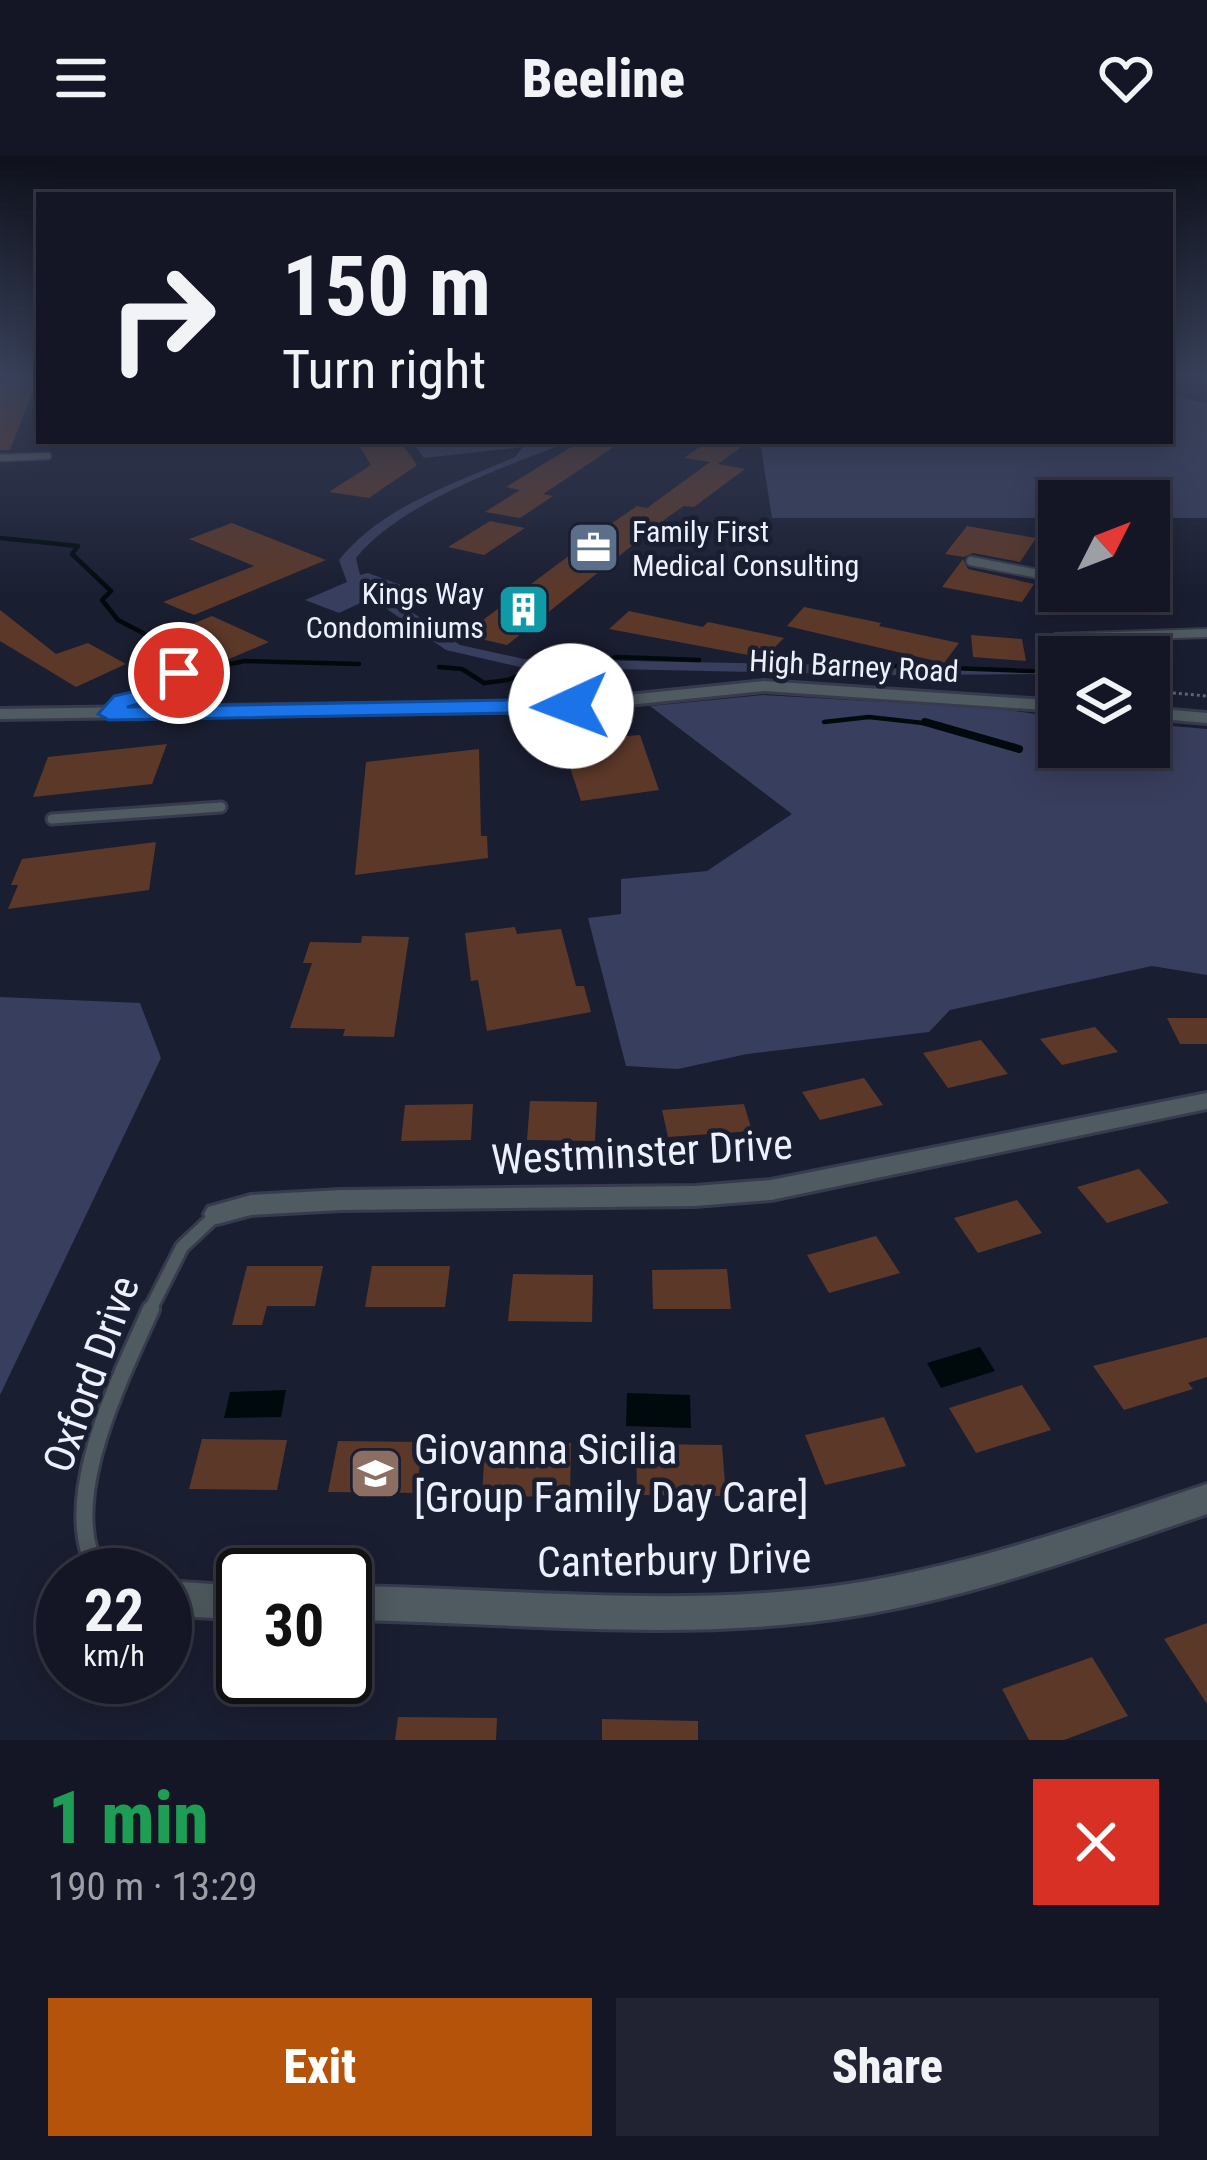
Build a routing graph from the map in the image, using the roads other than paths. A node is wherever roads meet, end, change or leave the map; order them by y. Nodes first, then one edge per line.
1 (48, 456) dead end
2 (0, 458) edge
3 (971, 560) dead end
4 (1038, 574) edge
5 (1207, 633) edge
6 (1116, 636) edge
7 (148, 665) dead end
8 (1038, 705) edge
9 (0, 714) edge
10 (109, 714) junction
11 (1170, 715) edge
12 (1207, 718) edge
13 (221, 807) dead end
14 (52, 818) dead end
15 (1207, 1101) edge
16 (218, 1214) joint
17 (1207, 1499) edge
18 (86, 1548) edge
19 (372, 1605) edge

1 - 2 lane
3 - 4 lane
5 - 6 lane
7 - 10 lane
8 - 10 street, High Barney Road
9 - 10 street, High Barney Road
11 - 12 street
13 - 14 lane
15 - 16 street, Westminster Drive
16 - 18 lane, Oxford Drive
17 - 19 street, Canterbury Drive

